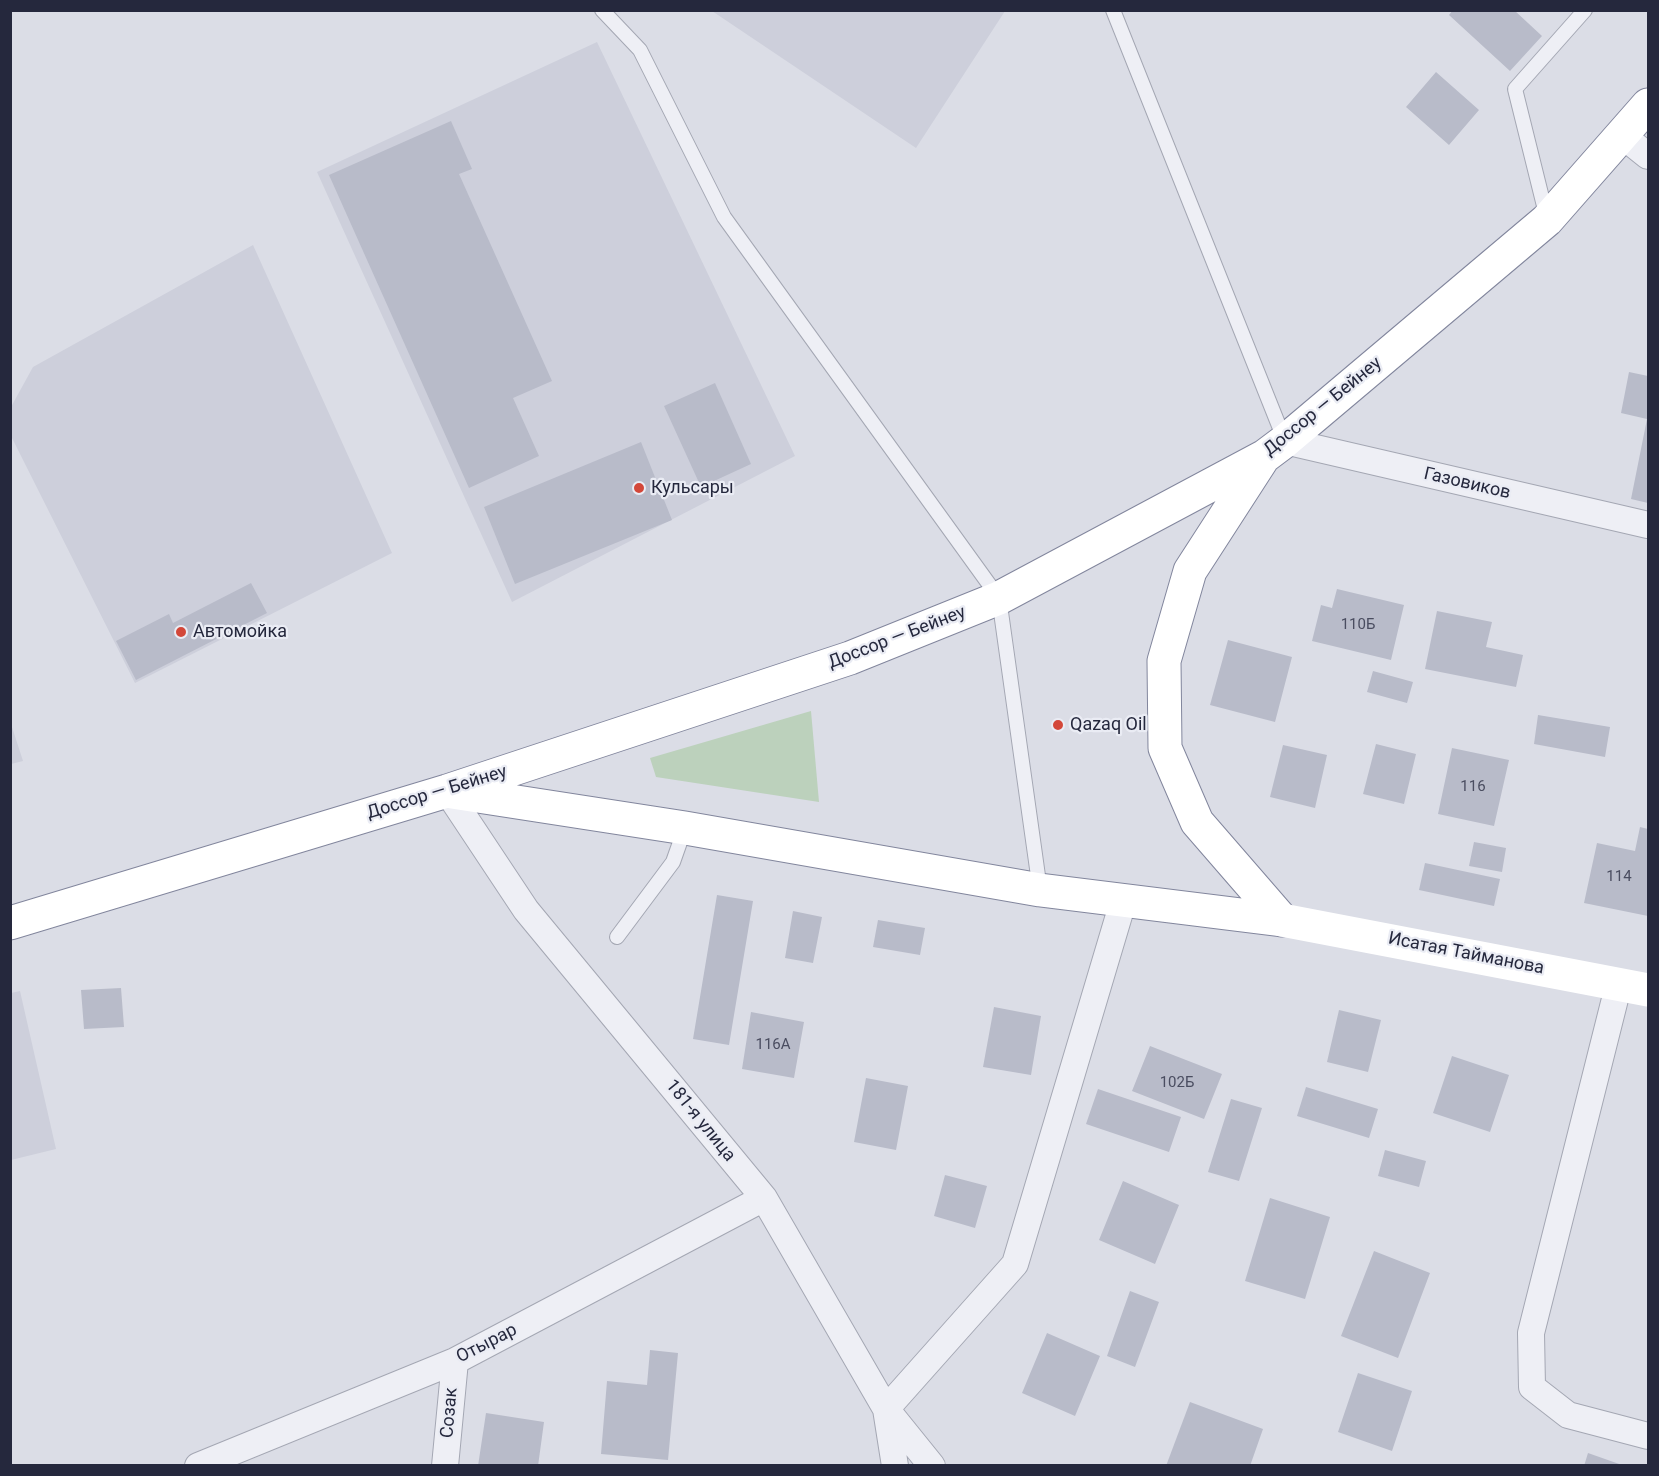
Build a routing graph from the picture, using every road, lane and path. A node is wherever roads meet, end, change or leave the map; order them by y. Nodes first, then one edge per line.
1 (602, 10) edge
2 (1113, 10) edge
3 (1585, 10) edge
4 (1648, 105) edge
5 (1623, 136) junction
6 (1648, 156) edge
7 (1547, 220) junction
8 (1275, 449) junction
9 (1648, 525) edge
10 (999, 598) junction
11 (447, 791) junction
12 (685, 828) junction
13 (1040, 890) junction
14 (1123, 902) junction
15 (1282, 920) junction
16 (10, 923) edge
17 (617, 937) dead end
18 (1634, 986) edge
19 (764, 1198) junction
20 (455, 1361) junction
21 (886, 1409) junction
22 (1648, 1436) edge
23 (198, 1466) edge
24 (445, 1466) edge
25 (896, 1466) edge
26 (932, 1466) edge

1 - 10 lane
2 - 8 lane
3 - 7 lane
4 - 5 main road, Доссор — Бейнеу
5 - 6 street
5 - 7 main road, Доссор — Бейнеу
7 - 8 main road, Доссор — Бейнеу
8 - 9 street, Газовиков
8 - 10 main road, Доссор — Бейнеу
8 - 15 main road
10 - 11 main road, Доссор — Бейнеу
10 - 13 lane
11 - 12 main road, Исатая Тайманова
11 - 16 main road, Доссор — Бейнеу
11 - 19 street, 181-я улица
12 - 13 main road, Исатая Тайманова
12 - 17 lane
13 - 14 main road, Исатая Тайманова
14 - 15 main road, Исатая Тайманова
14 - 21 street
15 - 18 main road, Исатая Тайманова
18 - 22 street
19 - 20 street, Отырар
19 - 21 street, 181-я улица
20 - 23 street, Отырар
20 - 24 street, Созак
21 - 25 street
21 - 26 street, 181-я улица

